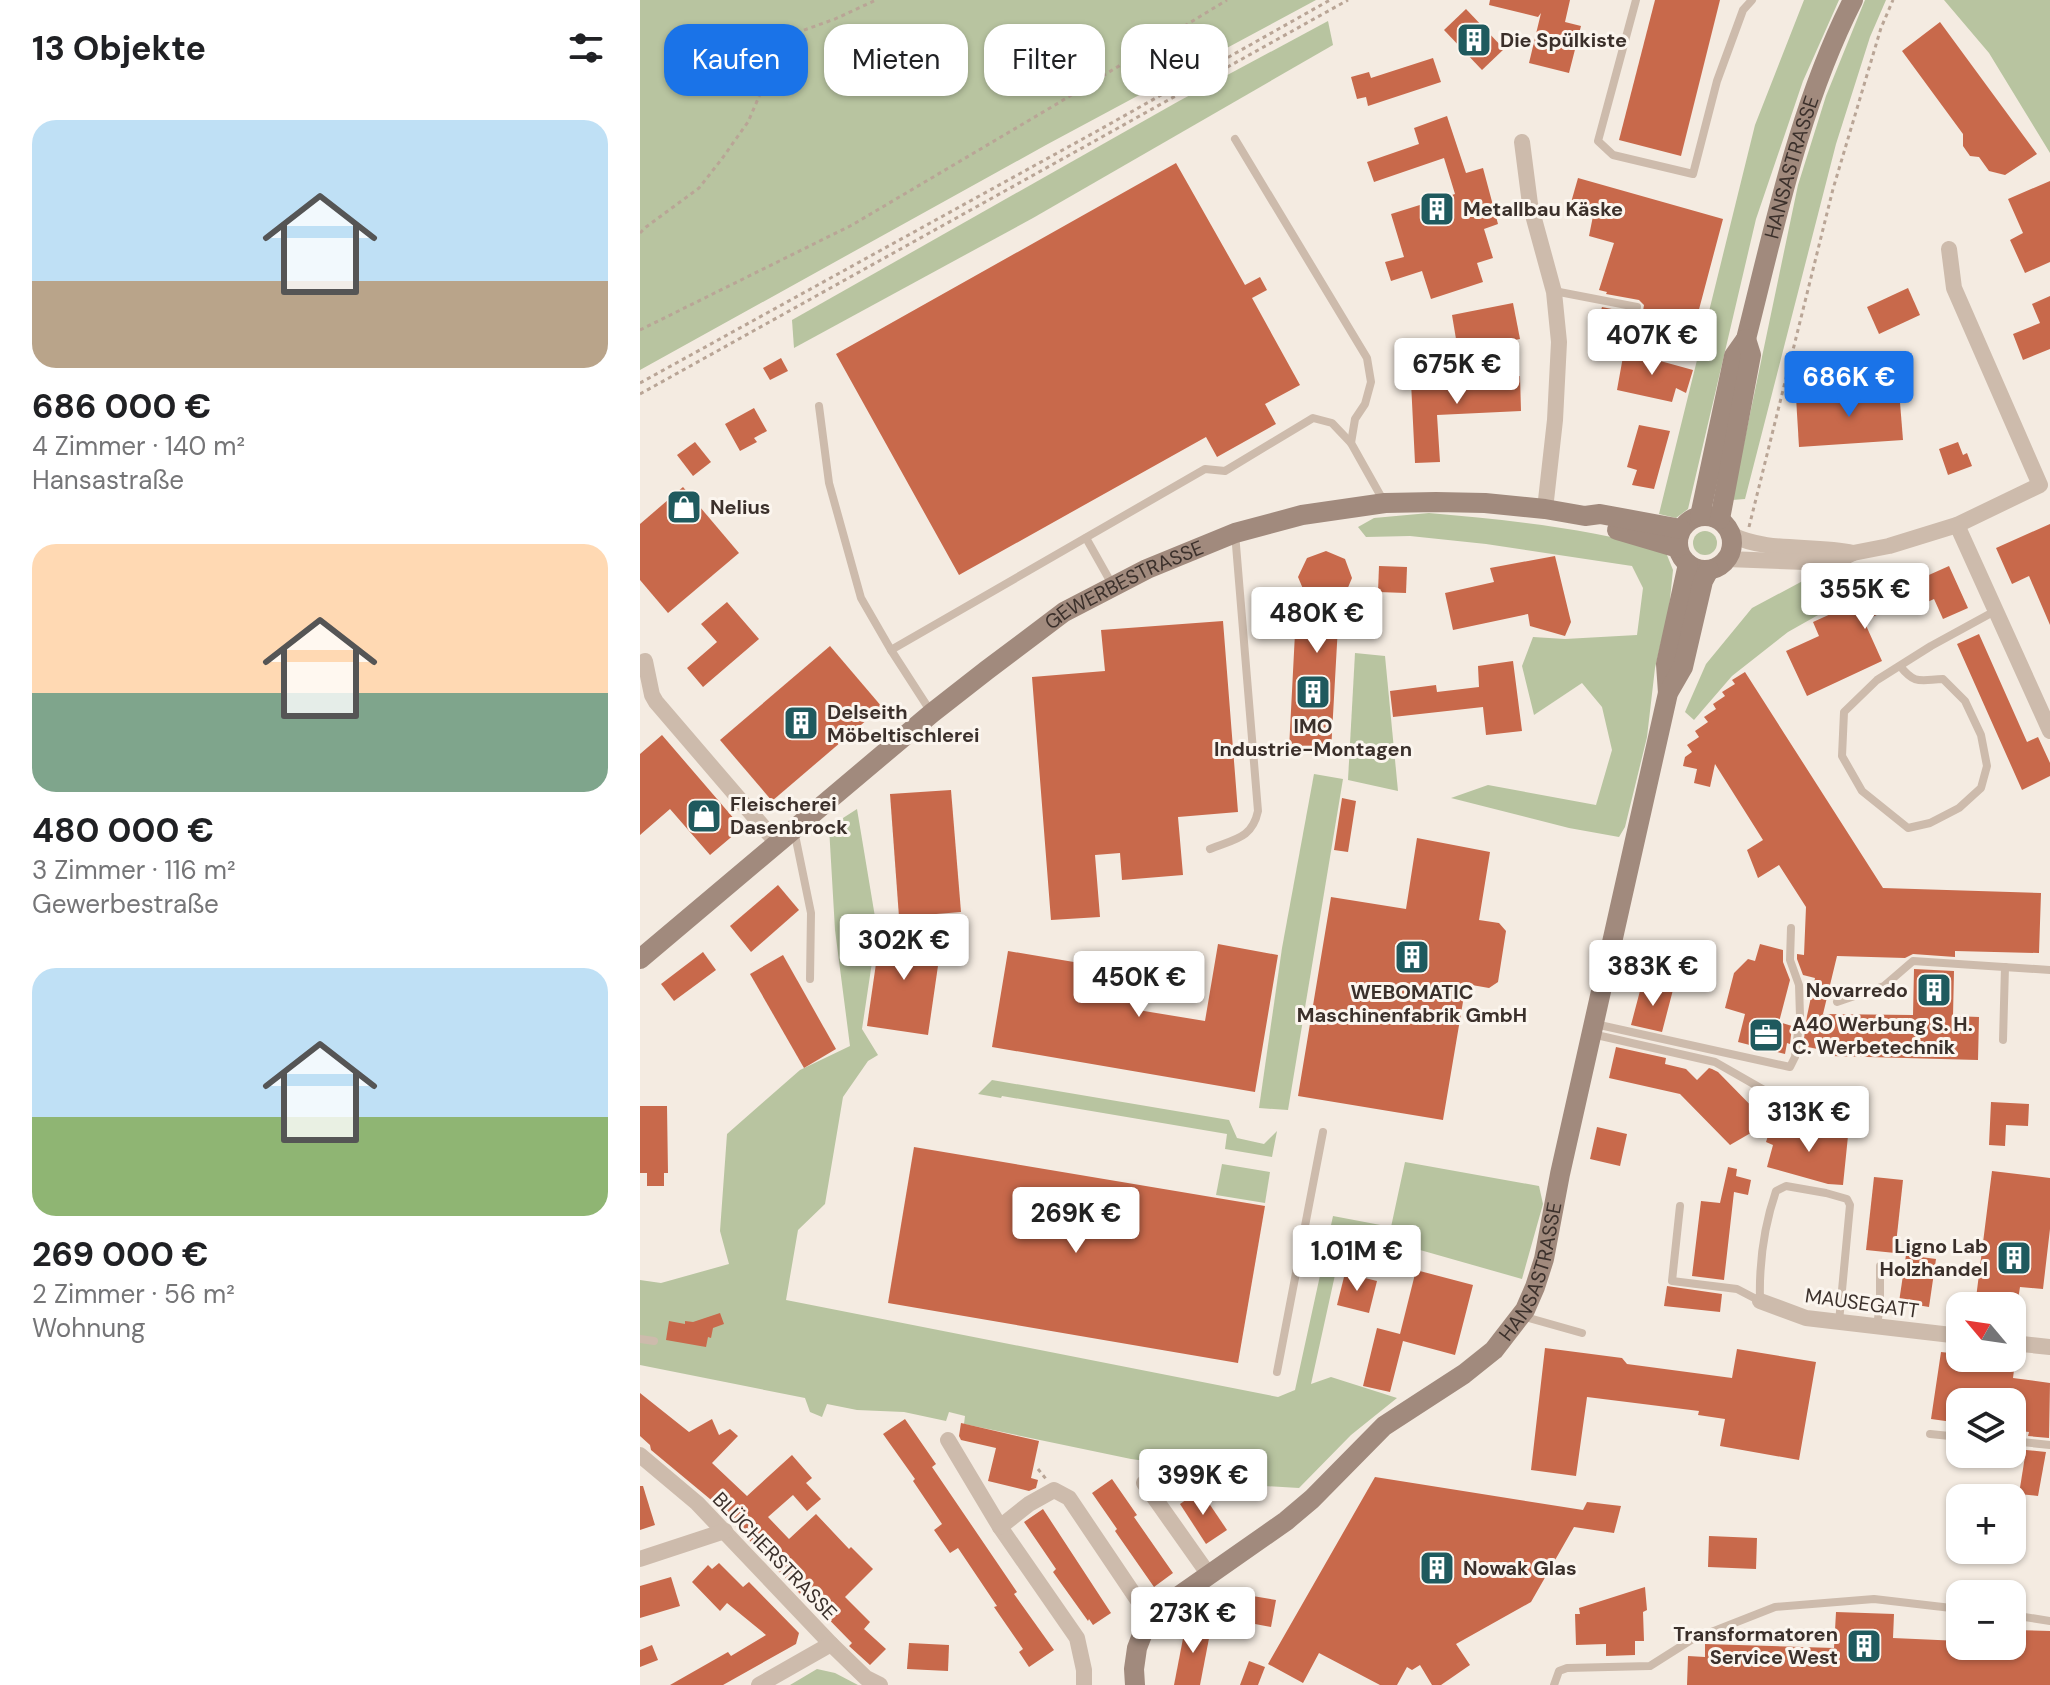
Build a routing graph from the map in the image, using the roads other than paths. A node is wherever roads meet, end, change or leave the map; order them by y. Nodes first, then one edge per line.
1 (1636, 0) edge
2 (1752, 0) edge
3 (1853, 0) edge
4 (1235, 139) dead end
5 (1522, 142) dead end
6 (1949, 249) dead end
7 (1553, 290) junction
8 (1637, 307) dead end
9 (819, 406) dead end
10 (1351, 443) junction
11 (2045, 483) edge
12 (1385, 503) junction
13 (1545, 509) junction
14 (1717, 523) junction
15 (1957, 525) junction
16 (1235, 533) junction
17 (1086, 538) junction
18 (1683, 547) junction
19 (1853, 553) junction
20 (1727, 559) junction
21 (1709, 570) junction
22 (1113, 586) junction
23 (1995, 611) junction
24 (891, 650) junction
25 (645, 661) dead end
26 (1900, 666) junction
27 (1668, 693) junction
28 (932, 713) junction
29 (2050, 731) edge
30 (794, 829) junction
31 (777, 843) junction
32 (1210, 849) dead end
33 (1791, 928) dead end
34 (640, 959) edge
35 (2005, 967) junction
36 (2050, 970) edge
37 (810, 979) dead end
38 (1837, 1002) dead end
39 (1593, 1029) junction
40 (2003, 1040) dead end
41 (1778, 1098) dead end
42 (1323, 1132) dead end
43 (1680, 1206) dead end
44 (1880, 1266) dead end
45 (1760, 1301) junction
46 (1521, 1316) junction
47 (1839, 1322) junction
48 (1877, 1326) junction
49 (1582, 1333) dead end
50 (1946, 1334) edge
51 (640, 1339) edge
52 (654, 1341) dead end
53 (2026, 1344) edge
54 (2050, 1347) edge
55 (1277, 1372) dead end
56 (1930, 1434) dead end
57 (1946, 1436) edge
58 (948, 1440) dead end
59 (2026, 1442) edge
60 (2050, 1445) edge
61 (640, 1455) edge
62 (1144, 1483) dead end
63 (1000, 1527) junction
64 (725, 1531) junction
65 (640, 1559) edge
66 (1209, 1575) junction
67 (1946, 1607) edge
68 (1156, 1612) junction
69 (2026, 1617) edge
70 (2050, 1621) edge
71 (831, 1644) junction
72 (759, 1685) edge
73 (880, 1685) edge
74 (1084, 1685) edge
75 (1135, 1685) edge
76 (1554, 1685) edge

1 - 2 lane
3 - 14 street, HANSASTRASSE
4 - 10 lane
5 - 7 street
6 - 11 street
7 - 8 lane
7 - 13 street
9 - 24 lane
10 - 12 lane
10 - 17 lane
11 - 15 street
12 - 13 street, GEWERBESTRASSE
12 - 16 street, GEWERBESTRASSE
13 - 18 street, GEWERBESTRASSE
14 - 18 street
14 - 19 street
14 - 20 street, HANSASTRASSE
15 - 19 street
15 - 23 street
16 - 22 street, GEWERBESTRASSE
16 - 32 lane
17 - 22 lane
17 - 24 lane
18 - 21 street
18 - 27 street, HANSASTRASSE
19 - 20 street
20 - 21 street
21 - 27 street, HANSASTRASSE
22 - 28 street, GEWERBESTRASSE
23 - 26 lane
23 - 29 street
24 - 28 lane
25 - 31 street
26 - 26 lane
27 - 39 street, HANSASTRASSE
28 - 30 street, GEWERBESTRASSE
30 - 31 street, GEWERBESTRASSE
30 - 37 lane
31 - 34 street, GEWERBESTRASSE
33 - 39 lane
35 - 36 lane
35 - 38 lane
35 - 40 lane
39 - 41 lane
39 - 46 street, HANSASTRASSE
42 - 55 lane
43 - 45 lane
44 - 48 lane
45 - 47 street, MAUSEGATT
45 - 47 lane
46 - 49 lane
46 - 66 street, HANSASTRASSE
47 - 48 street, MAUSEGATT
48 - 50 street, MAUSEGATT
51 - 52 lane
53 - 54 street
56 - 57 lane
58 - 63 street
59 - 60 lane
61 - 64 street, BLÜCHERSTRASSE
62 - 66 street
63 - 68 street
63 - 74 street
64 - 65 street
64 - 71 street, BLÜCHERSTRASSE
66 - 68 street, HANSASTRASSE
67 - 76 lane
68 - 75 street, HANSASTRASSE
69 - 70 lane
71 - 72 street
71 - 73 street, BLÜCHERSTRASSE

